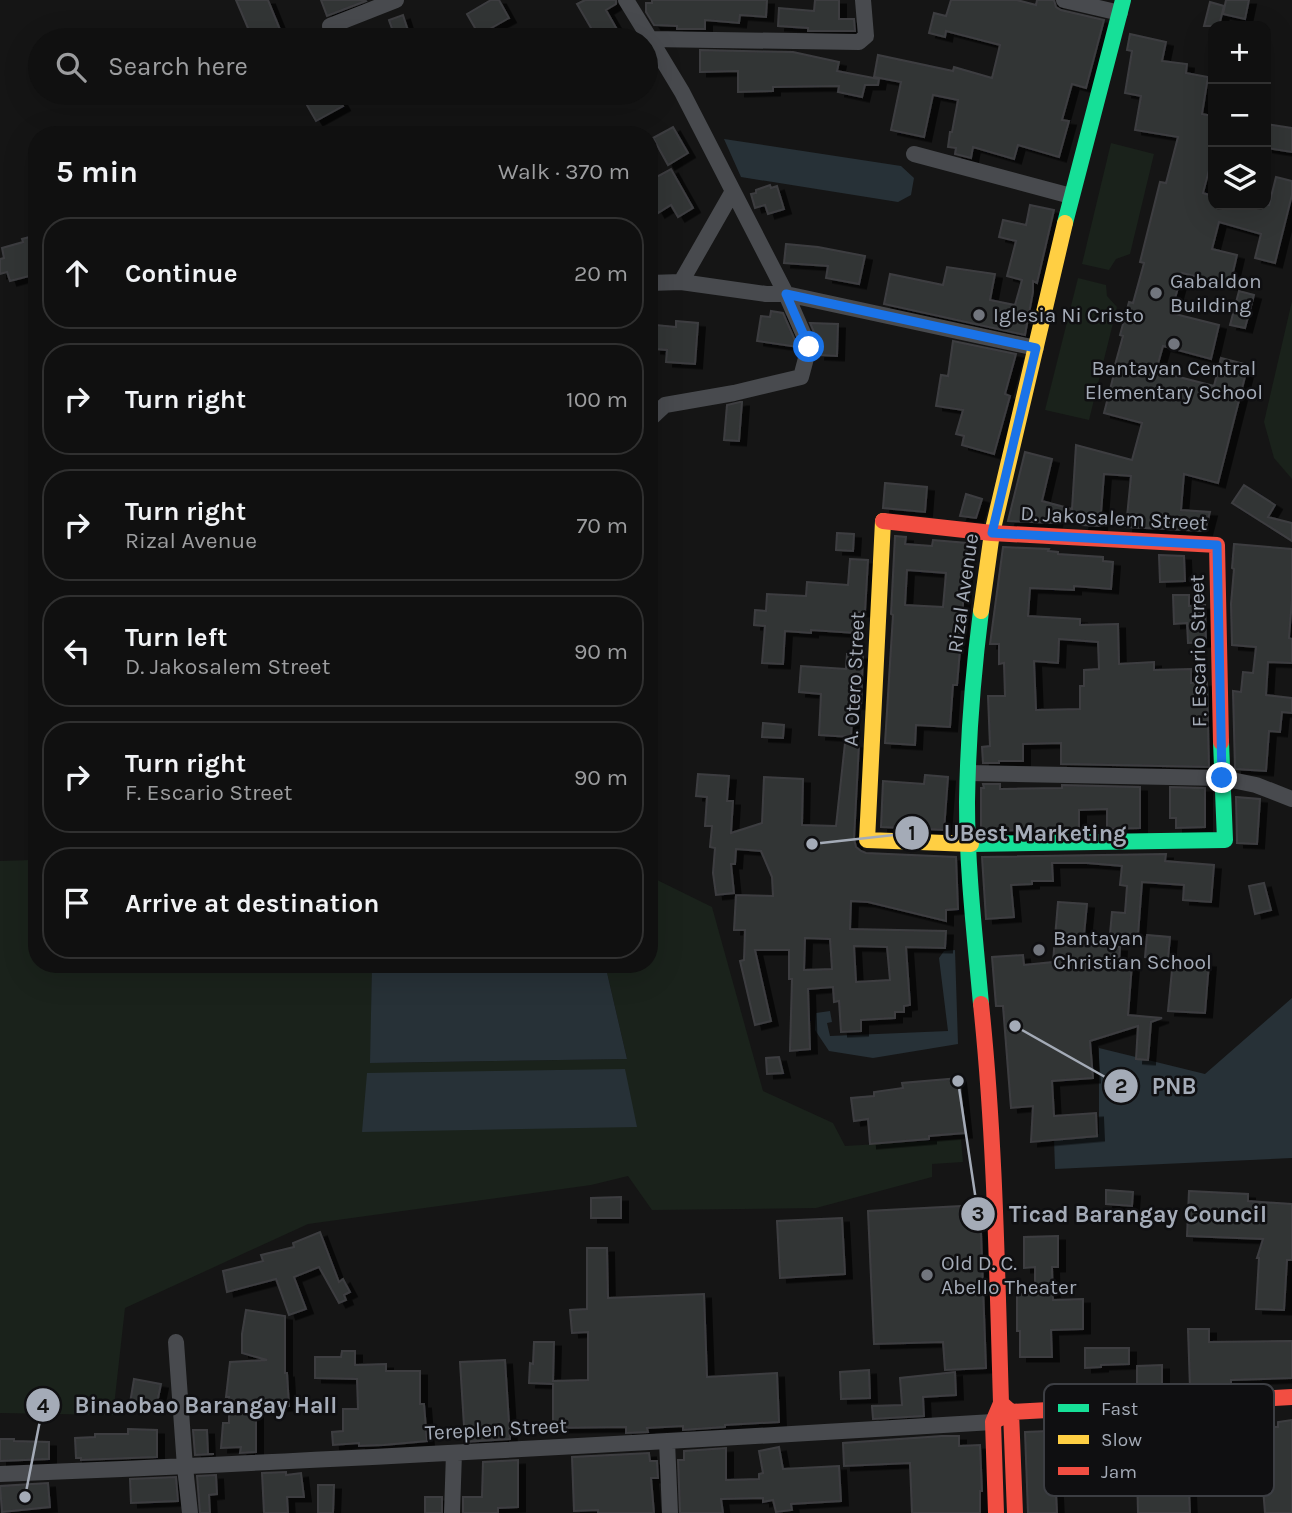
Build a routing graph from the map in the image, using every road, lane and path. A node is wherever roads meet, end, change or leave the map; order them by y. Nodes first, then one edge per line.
1 (396, 0) edge
2 (626, 0) edge
3 (863, 0) edge
4 (1064, 0) edge
5 (1121, 6) edge
6 (330, 26) dead end
7 (644, 28) edge
8 (658, 38) edge
9 (658, 52) edge
10 (914, 154) dead end
11 (733, 191) junction
12 (1072, 196) junction
13 (681, 282) junction
14 (658, 283) edge
15 (786, 294) junction
16 (1036, 348) junction
17 (658, 412) edge
18 (883, 521) joint
19 (992, 533) junction
20 (1217, 545) joint
21 (968, 773) junction
22 (1222, 778) junction
23 (1292, 799) edge
24 (968, 844) junction
25 (176, 1342) dead end
26 (1292, 1397) edge
27 (1274, 1398) edge
28 (1044, 1406) edge
29 (1006, 1407) junction
30 (993, 1422) junction
31 (667, 1441) junction
32 (454, 1453) junction
33 (185, 1467) junction
34 (0, 1474) edge
35 (190, 1513) edge
36 (452, 1513) edge
37 (670, 1513) edge
38 (996, 1513) edge
39 (1015, 1513) edge

1 - 6 street
2 - 7 street
3 - 8 street
4 - 5 street
5 - 12 street, Rizal Avenue
9 - 11 street
10 - 12 street
11 - 13 street
11 - 15 street
12 - 16 street, Rizal Avenue
13 - 14 street
13 - 15 street
15 - 16 street
15 - 17 street
16 - 19 street, Rizal Avenue
18 - 19 street, D. Jakosalem Street
18 - 24 street, A. Otero Street
19 - 20 street, D. Jakosalem Street
19 - 21 street, Rizal Avenue
20 - 22 street, F. Escario Street
21 - 22 street
21 - 24 street, Rizal Avenue
22 - 23 street
22 - 24 street, F. Escario Street
24 - 29 street, Rizal Avenue
25 - 33 street
26 - 27 street
28 - 29 street
29 - 30 street
29 - 39 street
30 - 31 street, Tereplen Street
30 - 38 street
31 - 32 street, Tereplen Street
31 - 37 street
32 - 33 street, Tereplen Street
32 - 36 street
33 - 34 street, Tereplen Street
33 - 35 street

